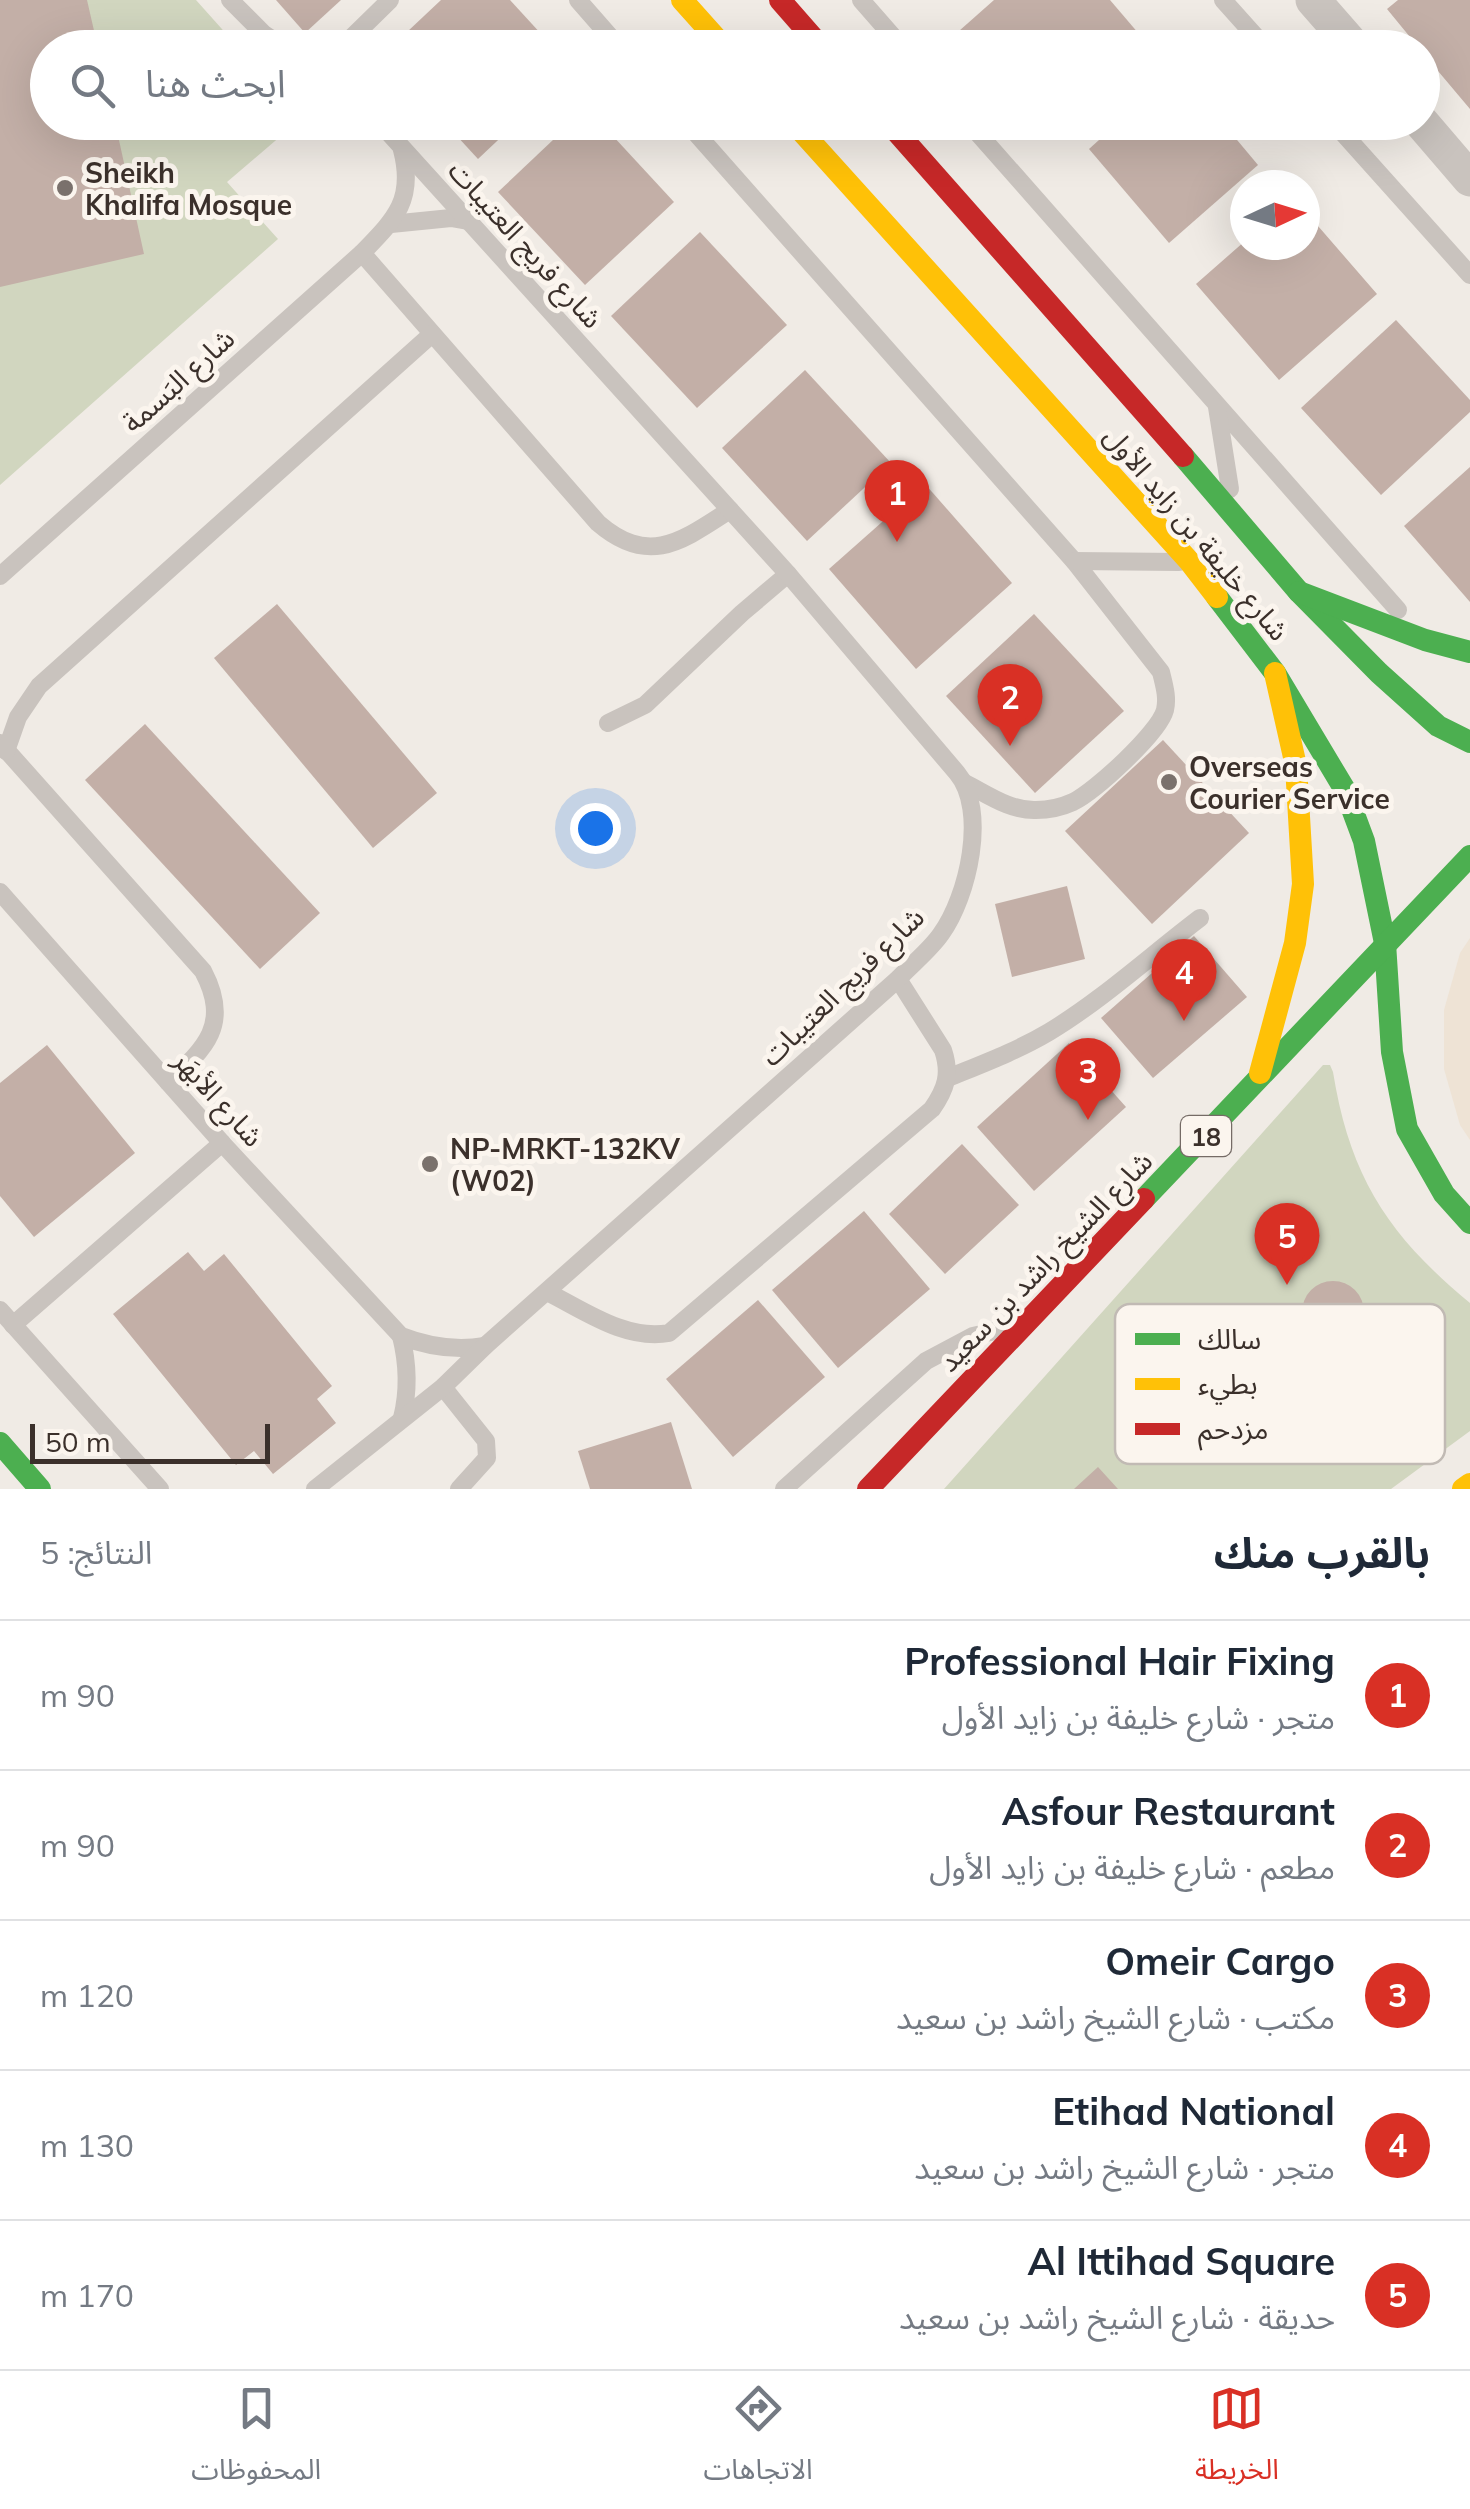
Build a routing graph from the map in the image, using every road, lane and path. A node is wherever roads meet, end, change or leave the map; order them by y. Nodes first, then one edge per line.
1 (230, 0) edge
2 (390, 0) edge
3 (578, 0) edge
4 (682, 0) edge
5 (780, 0) edge
6 (861, 0) edge
7 (1223, 0) edge
8 (1314, 0) edge
9 (260, 30) edge
10 (359, 30) edge
11 (604, 30) edge
12 (709, 30) edge
13 (806, 30) edge
14 (887, 30) edge
15 (1250, 30) edge
16 (1340, 30) edge
17 (395, 140) edge
18 (702, 140) edge
19 (809, 140) edge
20 (904, 140) edge
21 (984, 140) edge
22 (1349, 140) edge
23 (1436, 140) edge
24 (401, 147) junction
25 (1470, 179) edge
26 (468, 220) junction
27 (391, 224) junction
28 (362, 253) junction
29 (1470, 275) edge
30 (432, 334) junction
31 (1217, 407) junction
32 (730, 510) junction
33 (1234, 514) junction
34 (1074, 561) junction
35 (1190, 562) junction
36 (788, 574) junction
37 (0, 576) edge
38 (1299, 592) junction
39 (1426, 640) junction
40 (1470, 652) edge
41 (1275, 673) junction
42 (608, 723) dead end
43 (1470, 742) edge
44 (3, 747) edge
45 (965, 783) junction
46 (1470, 856) edge
47 (0, 892) edge
48 (1200, 918) dead end
49 (1385, 942) junction
50 (898, 979) junction
51 (948, 1078) junction
52 (168, 1082) junction
53 (1258, 1082) junction
54 (222, 1144) junction
55 (1470, 1223) edge
56 (547, 1292) junction
57 (0, 1310) edge
58 (13, 1326) junction
59 (1024, 1326) junction
60 (401, 1336) junction
61 (485, 1346) junction
62 (442, 1386) junction
63 (402, 1418) junction
64 (0, 1443) edge
65 (1470, 1484) edge
66 (40, 1489) edge
67 (160, 1489) edge
68 (315, 1489) edge
69 (460, 1489) edge
70 (784, 1489) edge
71 (868, 1489) edge
72 (1463, 1489) edge

1 - 9 lane
2 - 10 lane
3 - 11 lane
4 - 12 street
5 - 13 street
6 - 14 lane
7 - 15 lane
8 - 16 street
17 - 24 lane, شارع فريج العتيبات
18 - 34 lane
19 - 35 street, شارع خليفة بن زايد الأول
20 - 33 street, شارع خليفة بن زايد الأول
21 - 31 lane
22 - 29 lane
23 - 25 street
24 - 26 lane, شارع فريج العتيبات
24 - 27 lane, شارع البَسمة
26 - 27 lane
26 - 32 lane, شارع فريج العتيبات
27 - 28 lane, شارع البَسمة
28 - 30 lane
28 - 37 lane, شارع البَسمة
30 - 32 lane
30 - 44 lane
31 - 33 lane
31 - 39 lane
32 - 36 lane, شارع فريج العتيبات
33 - 38 street, شارع خليفة بن زايد الأول
34 - 35 lane
34 - 45 lane
35 - 41 street, شارع خليفة بن زايد الأول
36 - 42 lane
36 - 45 lane, شارع فريج العتيبات
38 - 39 street
38 - 43 street, شارع خليفة بن زايد الأول
39 - 40 street
41 - 49 street, شارع خليفة بن زايد الأول
41 - 53 street
44 - 52 lane
45 - 50 lane, شارع فريج العتيبات
46 - 49 street, شارع الشيخ راشد بن سعيد / 18
47 - 52 lane, شارع الأبهَر
48 - 51 lane
49 - 53 street, شارع الشيخ راشد بن سعيد / 18
49 - 55 street, شارع خليفة بن زايد الأول
50 - 51 lane
50 - 56 lane, شارع فريج العتيبات
51 - 56 lane
52 - 54 lane, شارع الأبهَر
53 - 59 street, شارع الشيخ راشد بن سعيد / 18
54 - 58 lane
54 - 60 lane, شارع الأبهَر
56 - 61 lane, شارع فريج العتيبات
57 - 58 lane
58 - 67 lane
59 - 70 lane
59 - 71 street, شارع الشيخ راشد بن سعيد / 18
60 - 61 lane
60 - 63 lane
61 - 62 lane, شارع فريج العتيبات
62 - 63 lane, شارع فريج العتيبات
62 - 69 lane
63 - 68 lane, شارع فريج العتيبات
64 - 66 street
65 - 72 street

